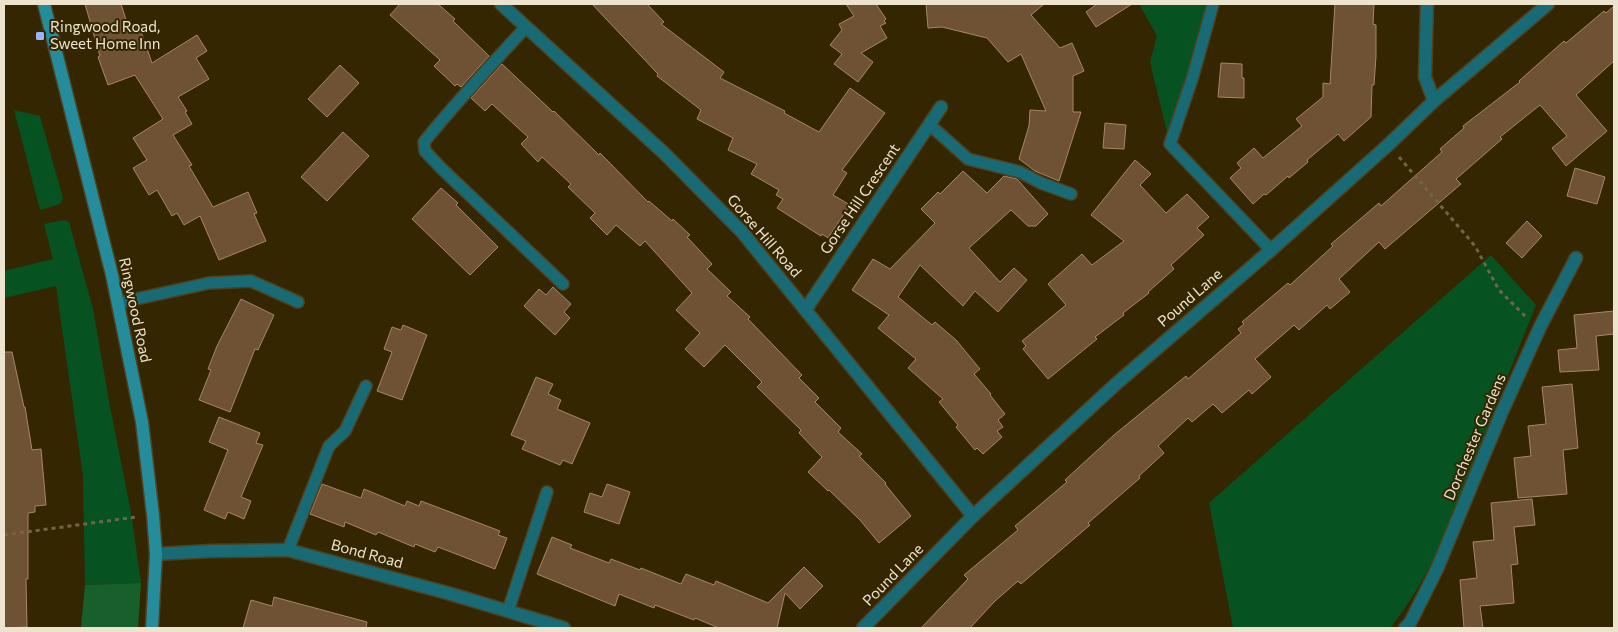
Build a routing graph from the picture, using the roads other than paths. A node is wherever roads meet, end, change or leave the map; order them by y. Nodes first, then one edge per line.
1 (44, 4) edge
2 (501, 4) edge
3 (1213, 4) edge
4 (1426, 4) edge
5 (1548, 4) edge
6 (526, 27) junction
7 (1434, 101) junction
8 (941, 107) dead end
9 (930, 124) junction
10 (1071, 194) dead end
11 (1271, 250) junction
12 (1576, 258) dead end
13 (563, 284) dead end
14 (298, 302) dead end
15 (118, 303) junction
16 (806, 309) junction
17 (366, 386) dead end
18 (547, 492) dead end
19 (973, 516) junction
20 (288, 550) junction
21 (156, 554) junction
22 (508, 611) junction
23 (152, 628) edge
24 (564, 628) edge
25 (863, 628) edge
26 (1405, 628) edge

1 - 15 main road, Ringwood Road
2 - 6 street, Gorse Hill Road
3 - 11 lane
4 - 7 street
5 - 7 street, Pound Lane
6 - 13 lane
6 - 16 street, Gorse Hill Road
7 - 11 street, Pound Lane
8 - 9 street, Gorse Hill Crescent
9 - 10 lane
9 - 16 street, Gorse Hill Crescent
11 - 19 street, Pound Lane
12 - 26 street, Dorchester Gardens
14 - 15 lane
15 - 21 main road, Ringwood Road
16 - 19 street, Gorse Hill Road
17 - 20 lane
18 - 22 lane
19 - 25 street, Pound Lane
20 - 21 street, Bond Road
20 - 22 street, Bond Road
21 - 23 main road, Ringwood Road
22 - 24 street, Bond Road

